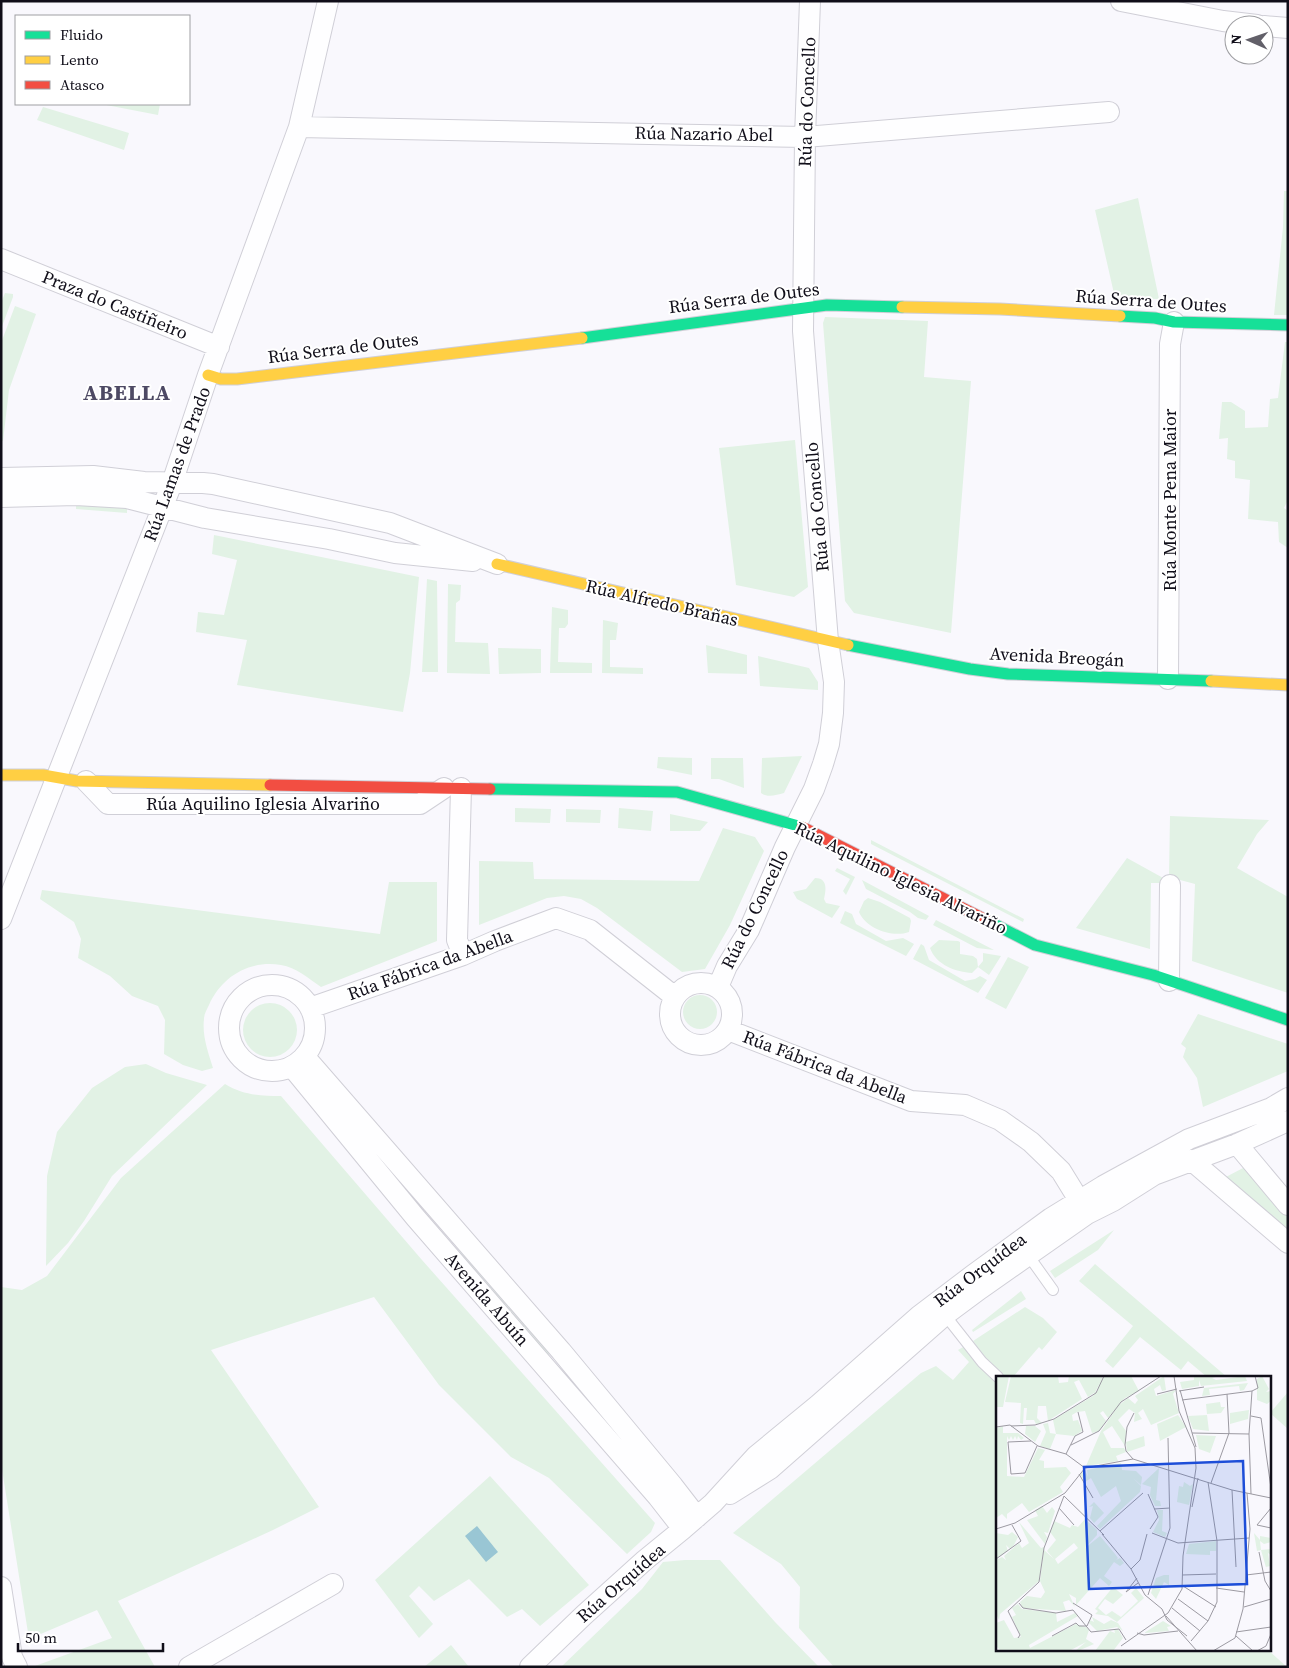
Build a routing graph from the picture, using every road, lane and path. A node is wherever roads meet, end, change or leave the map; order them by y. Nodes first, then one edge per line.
1 (328, 1) edge
2 (810, 1) edge
3 (1121, 1) edge
4 (1200, 8) edge
5 (1224, 21) edge
6 (1274, 27) edge
7 (1288, 28) edge
8 (1108, 112) dead end
9 (299, 127) junction
10 (805, 137) junction
11 (6, 261) edge
12 (803, 307) junction
13 (1174, 322) junction
14 (1288, 325) edge
15 (219, 347) junction
16 (208, 376) junction
17 (1, 478) edge
18 (172, 483) junction
19 (1, 497) edge
20 (163, 507) junction
21 (497, 564) junction
22 (828, 641) junction
23 (1168, 679) junction
24 (1286, 681) edge
25 (1, 775) edge
26 (56, 778) junction
27 (86, 781) joint
28 (452, 788) junction
29 (796, 824) junction
30 (1170, 885) dead end
31 (1, 919) edge
32 (463, 955) junction
33 (1170, 981) junction
34 (718, 987) junction
35 (674, 997) junction
36 (310, 1008) junction
37 (1288, 1020) edge
38 (728, 1030) junction
39 (298, 1062) junction
40 (1288, 1098) edge
41 (1288, 1121) edge
42 (1237, 1144) junction
43 (1191, 1160) junction
44 (1288, 1205) edge
45 (1083, 1207) junction
46 (1288, 1243) edge
47 (1028, 1255) junction
48 (1053, 1290) dead end
49 (945, 1315) junction
50 (997, 1376) edge
51 (713, 1502) junction
52 (690, 1523) junction
53 (334, 1584) dead end
54 (1, 1587) edge
55 (11, 1663) edge
56 (188, 1667) edge
57 (530, 1667) edge

1 - 9 street, Rúa Lamas de Prado
2 - 10 street, Rúa do Concello
3 - 4 street
4 - 5 street
6 - 7 street
8 - 10 street, Rúa Nazario Abel
9 - 10 street, Rúa Nazario Abel
9 - 15 street, Rúa Lamas de Prado
10 - 12 street, Rúa do Concello
11 - 15 street, Praza do Castiñeiro
12 - 13 street, Rúa Serra de Outes
12 - 16 street, Rúa Serra de Outes
12 - 22 street, Rúa do Concello
13 - 14 street, Rúa Serra de Outes
13 - 23 street, Rúa Monte Pena Maior
15 - 16 street, Rúa Lamas de Prado
16 - 18 street, Rúa Lamas de Prado
17 - 18 street, Rúa Alfredo Brañas
18 - 20 street, Rúa Lamas de Prado
18 - 21 street, Rúa Alfredo Brañas
19 - 20 street, Rúa Alfredo Brañas
20 - 21 street, Rúa Alfredo Brañas
20 - 26 street, Rúa Lamas de Prado
21 - 22 street, Rúa Alfredo Brañas
22 - 23 street, Avenida Breogán
22 - 29 street, Rúa do Concello
23 - 24 street, Avenida Breogán
25 - 26 street, Rúa Aquilino Iglesia Alvariño
26 - 27 street, Rúa Aquilino Iglesia Alvariño
26 - 31 street, Rúa Lamas de Prado
27 - 28 street, Rúa Aquilino Iglesia Alvariño
28 - 29 street, Rúa Aquilino Iglesia Alvariño
28 - 32 street
29 - 33 street, Rúa Aquilino Iglesia Alvariño
29 - 34 street, Rúa do Concello
30 - 33 street
32 - 35 street, Rúa Fábrica da Abella
32 - 36 street, Rúa Fábrica da Abella
33 - 37 street, Rúa Aquilino Iglesia Alvariño
34 - 35 street
34 - 38 street, Rúa Fábrica da Abella
35 - 38 street, Rúa Fábrica da Abella
36 - 39 street
36 - 39 street
38 - 45 street, Rúa Fábrica da Abella
39 - 52 street, Avenida Abuín
40 - 45 street, Rúa Orquídea
41 - 42 street, Rúa Orquídea
42 - 43 street, Rúa Orquídea
42 - 44 street
43 - 45 street, Rúa Orquídea
43 - 46 street
45 - 47 street, Rúa Orquídea
45 - 51 street, Rúa Orquídea
47 - 48 lane
47 - 49 street, Rúa Orquídea
49 - 50 lane
49 - 51 street, Rúa Orquídea
51 - 52 street, Rúa Orquídea
52 - 57 street, Rúa Orquídea
53 - 56 street
54 - 55 street

